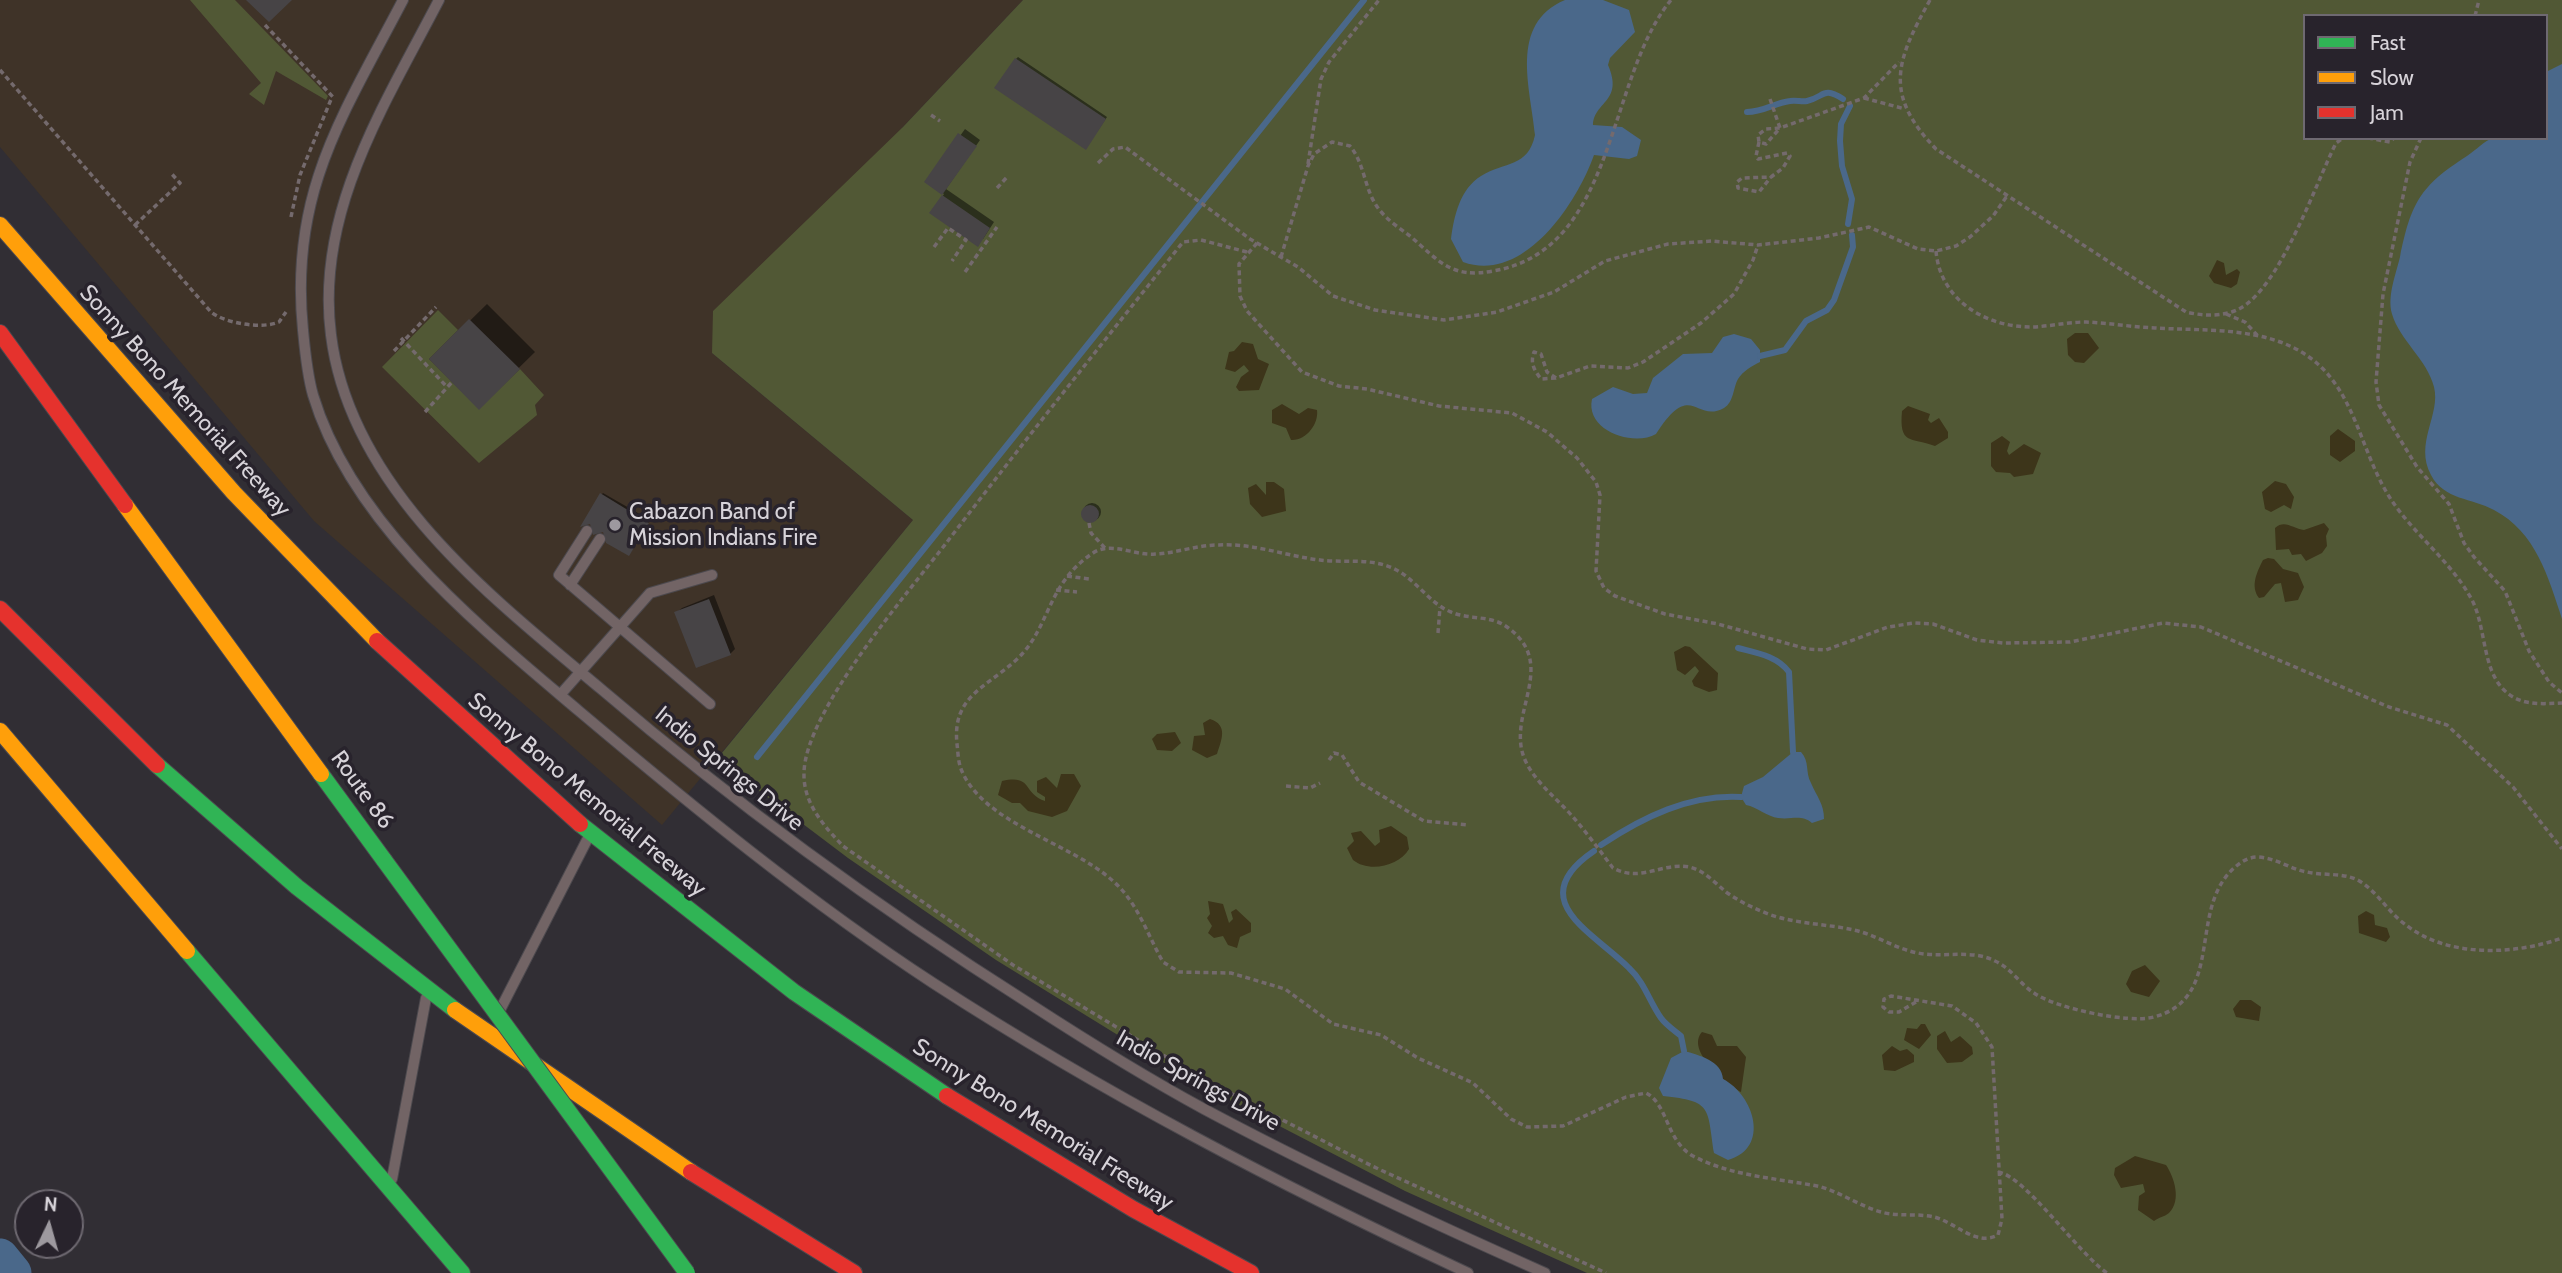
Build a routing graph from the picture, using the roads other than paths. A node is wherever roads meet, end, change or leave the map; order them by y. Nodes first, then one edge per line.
1 (403, 0) edge
2 (439, 0) edge
3 (0, 225) edge
4 (0, 333) edge
5 (587, 531) dead end
6 (600, 539) dead end
7 (712, 575) dead end
8 (570, 584) junction
9 (0, 609) edge
10 (619, 626) junction
11 (579, 671) junction
12 (560, 695) junction
13 (710, 704) dead end
14 (0, 731) edge
15 (591, 833) junction
16 (427, 990) junction
17 (488, 1035) junction
18 (390, 1190) junction
19 (462, 1273) edge
20 (687, 1273) edge
21 (854, 1273) edge
22 (1251, 1273) edge
23 (1468, 1273) edge
24 (1545, 1273) edge

1 - 12 lane
2 - 11 lane, Indio Springs Drive
3 - 15 highway, Sonny Bono Memorial Freeway
4 - 20 highway, Route 86, bridge
5 - 8 lane
6 - 8 lane
7 - 10 lane
8 - 10 lane
9 - 16 highway
10 - 11 lane
10 - 13 lane
11 - 12 lane
11 - 24 lane, Indio Springs Drive
12 - 23 lane
14 - 18 highway
15 - 17 lane
15 - 22 highway, Sonny Bono Memorial Freeway
16 - 17 highway
16 - 18 lane
17 - 21 highway
18 - 19 highway

